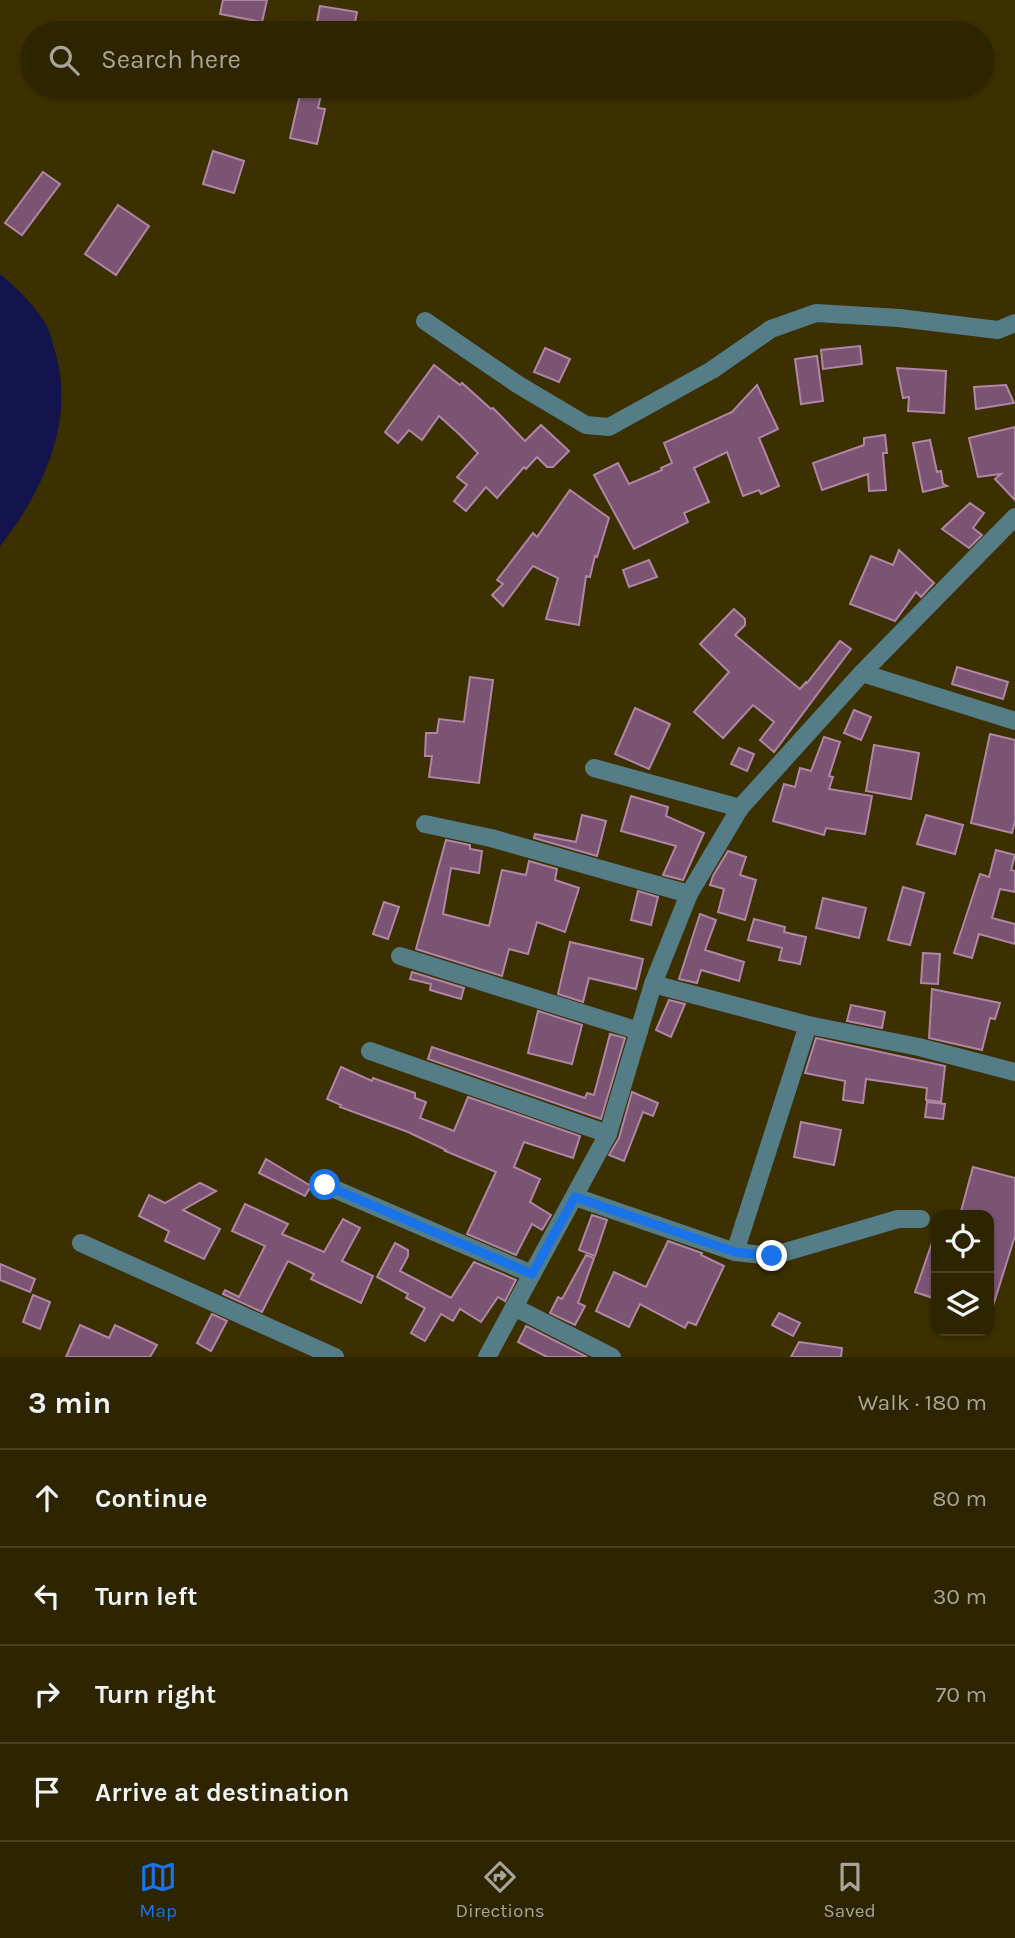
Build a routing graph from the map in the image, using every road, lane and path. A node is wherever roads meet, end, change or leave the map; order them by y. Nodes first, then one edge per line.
1 (425, 321) dead end
2 (1015, 323) edge
3 (1015, 517) edge
4 (863, 673) junction
5 (1015, 721) edge
6 (594, 768) dead end
7 (740, 808) junction
8 (425, 824) dead end
9 (689, 894) junction
10 (400, 956) dead end
11 (653, 984) junction
12 (808, 1025) junction
13 (639, 1031) junction
14 (370, 1051) dead end
15 (1015, 1072) edge
16 (608, 1134) junction
17 (325, 1185) dead end
18 (575, 1197) junction
19 (921, 1219) dead end
20 (80, 1243) dead end
21 (735, 1252) junction
22 (532, 1274) junction
23 (514, 1307) junction
24 (335, 1357) edge
25 (487, 1357) edge
26 (612, 1357) edge

1 - 2 street
3 - 4 street
4 - 5 street
4 - 7 street
6 - 7 street
7 - 9 street
8 - 9 street
9 - 11 street
10 - 13 street
11 - 12 street
11 - 13 street
12 - 15 street
12 - 21 street
13 - 16 street
14 - 16 street
16 - 18 street
17 - 22 street
18 - 21 street
18 - 22 street
19 - 21 street
20 - 24 street
22 - 23 street
23 - 25 street
23 - 26 street

